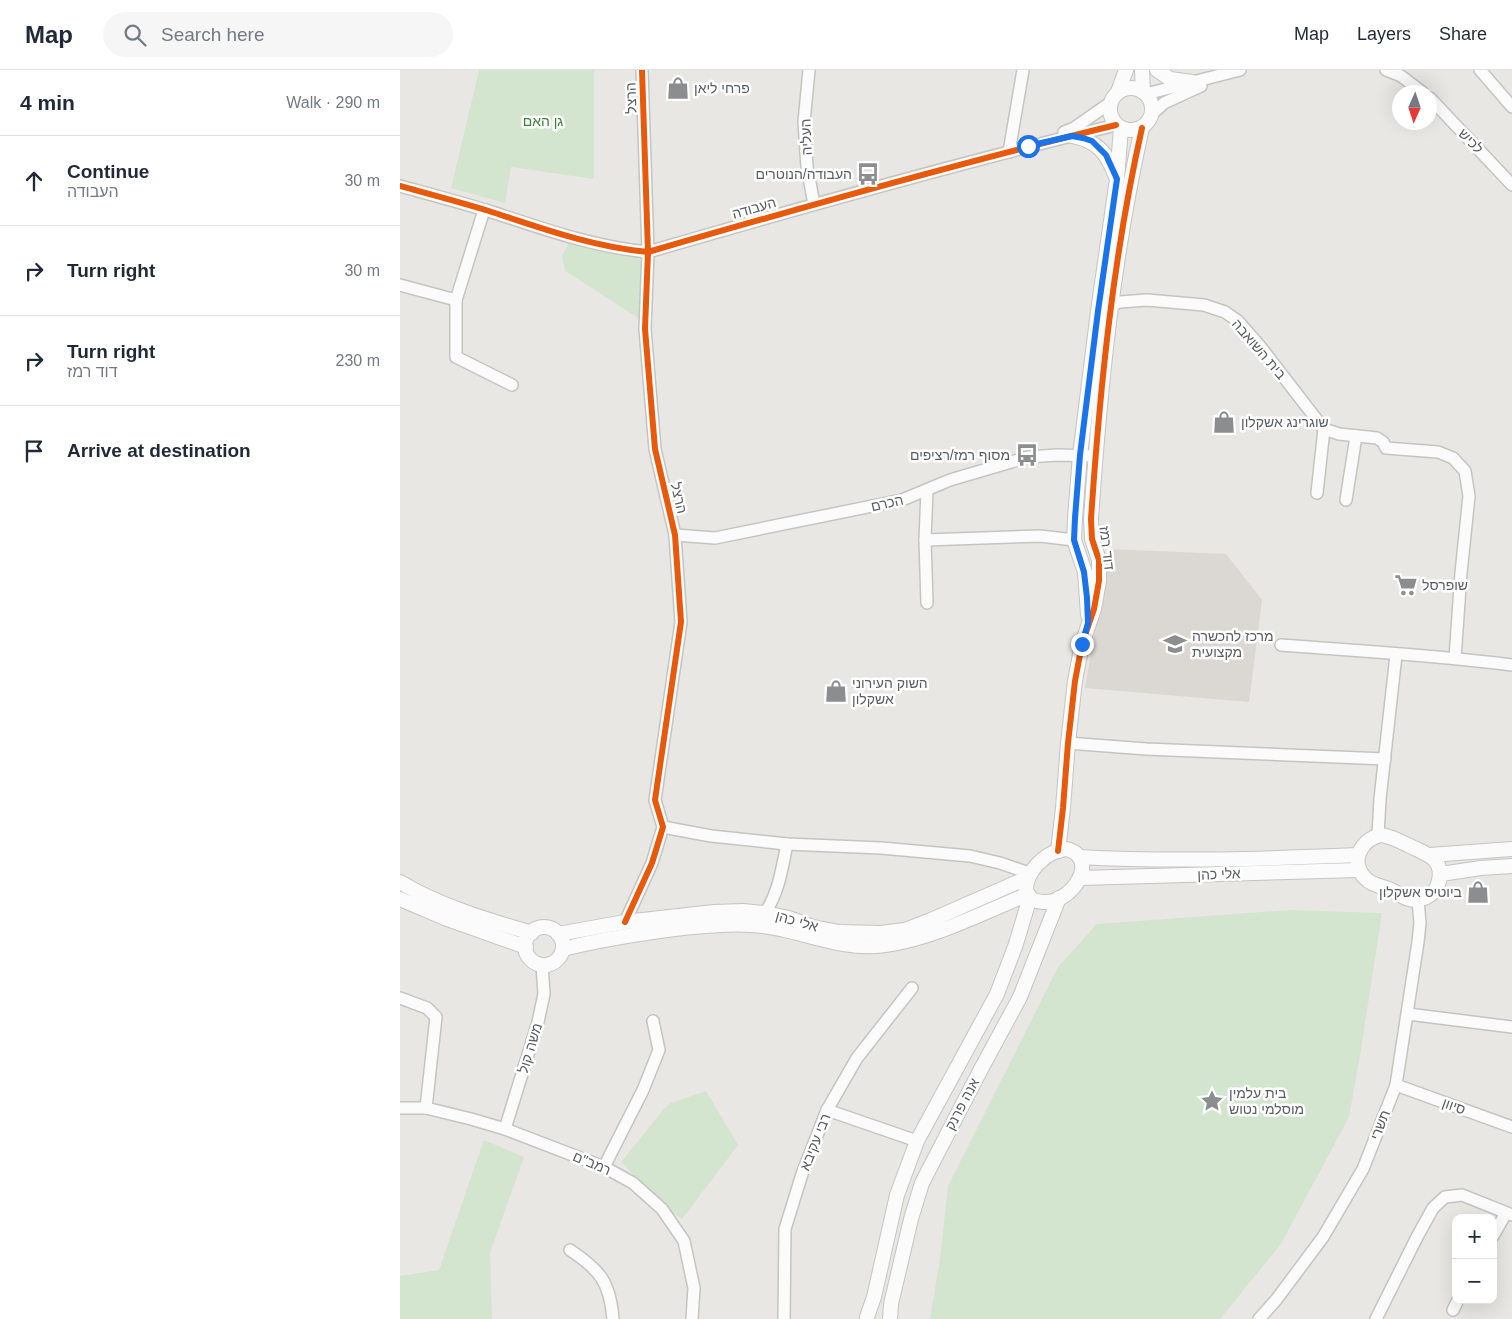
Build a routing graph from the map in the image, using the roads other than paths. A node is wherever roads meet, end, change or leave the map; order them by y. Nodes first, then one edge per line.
1 (642, 70) edge
2 (809, 70) edge
3 (1023, 70) edge
4 (1126, 70) edge
5 (1142, 70) edge
6 (1157, 70) edge
7 (1386, 70) edge
8 (1480, 70) edge
9 (1236, 71) edge
10 (1192, 82) junction
11 (1413, 85) edge
12 (1144, 93) junction
13 (1114, 98) junction
14 (1437, 106) edge
15 (1512, 107) edge
16 (1152, 114) junction
17 (1118, 127) junction
18 (1142, 128) junction
19 (1072, 136) junction
20 (1028, 146) junction
21 (1009, 152) junction
22 (1117, 179) junction
23 (400, 186) edge
24 (1512, 186) edge
25 (814, 204) junction
26 (484, 210) junction
27 (648, 252) junction
28 (400, 285) edge
29 (456, 300) junction
30 (1104, 308) junction
31 (512, 384) dead end
32 (1324, 429) junction
33 (1356, 436) junction
34 (1080, 455) junction
35 (1096, 456) junction
36 (927, 490) junction
37 (1317, 493) dead end
38 (1346, 500) dead end
39 (675, 535) junction
40 (925, 540) junction
41 (1074, 540) junction
42 (927, 603) dead end
43 (1088, 623) junction
44 (1281, 645) dead end
45 (1396, 655) junction
46 (1455, 658) junction
47 (1512, 665) edge
48 (1068, 743) junction
49 (1385, 759) junction
50 (664, 827) junction
51 (1378, 835) junction
52 (787, 844) junction
53 (1512, 849) edge
54 (1058, 850) junction
55 (1358, 855) junction
56 (1430, 855) junction
57 (1079, 857) junction
58 (1512, 866) edge
59 (1359, 870) junction
60 (1440, 874) junction
61 (1028, 876) junction
62 (1080, 878) junction
63 (400, 882) edge
64 (1029, 896) junction
65 (1059, 898) junction
66 (400, 899) edge
67 (1418, 900) junction
68 (765, 913) junction
69 (624, 922) junction
70 (532, 932) junction
71 (558, 934) junction
72 (526, 947) junction
73 (563, 949) junction
74 (542, 965) junction
75 (912, 988) dead end
76 (400, 998) edge
77 (1408, 1014) junction
78 (653, 1021) dead end
79 (1512, 1027) edge
80 (1396, 1085) junction
81 (400, 1108) edge
82 (426, 1108) junction
83 (827, 1110) junction
84 (1512, 1127) edge
85 (505, 1129) junction
86 (917, 1141) junction
87 (604, 1167) junction
88 (1509, 1214) edge
89 (1497, 1230) edge
90 (570, 1250) dead end
91 (866, 1318) edge
92 (613, 1319) edge
93 (692, 1319) edge
94 (784, 1319) edge
95 (890, 1319) edge
96 (1259, 1319) edge
97 (1376, 1319) edge

1 - 27 street, הרצל
2 - 25 street, העליה
3 - 21 street
4 - 13 street
5 - 12 street
6 - 10 street
7 - 11 street
8 - 15 street
9 - 10 street
9 - 16 street
10 - 12 street
12 - 13 street
12 - 16 street
13 - 17 street
13 - 20 street, העבודה
14 - 24 street, לכיש
16 - 18 street
17 - 18 street
17 - 19 street, העבודה
17 - 22 street, דוד רמז
18 - 30 street, דוד רמז
19 - 20 street, העבודה
19 - 22 street
20 - 21 street, העבודה
21 - 25 street, העבודה
22 - 30 street, דוד רמז
23 - 26 street, העבודה
25 - 27 street, העבודה
26 - 27 street, העבודה
26 - 29 street
27 - 39 street, הרצל
28 - 29 street
29 - 31 street
30 - 32 street, בית השואבה
30 - 34 street, דוד רמז
30 - 35 street, דוד רמז
32 - 33 street
32 - 37 street
33 - 38 street
33 - 46 street
34 - 35 street, הכרם
34 - 36 street, הכרם
34 - 41 street, דוד רמז
35 - 43 street, דוד רמז
36 - 39 street, הכרם
36 - 40 street
39 - 50 street, הרצל
40 - 41 street
40 - 42 street
41 - 43 street, דוד רמז
43 - 48 street, דוד רמז
44 - 45 street
45 - 46 street
45 - 49 street
46 - 47 street
48 - 49 street
48 - 54 street, דוד רמז
49 - 51 street
50 - 52 street
50 - 69 street
51 - 55 street
51 - 56 street
52 - 61 street
52 - 68 street
53 - 56 street
54 - 57 street
54 - 61 street
55 - 57 street, אלי כהן
55 - 59 street
56 - 60 street
57 - 62 street
58 - 60 street
59 - 62 street, אלי כהן
59 - 67 street
60 - 67 street
61 - 64 street
61 - 68 street, אלי כהן
62 - 65 street
63 - 70 street
64 - 65 street
64 - 73 street, אלי כהן
64 - 86 street, אנה פרנק
65 - 95 street, אנה פרנק
66 - 72 street
67 - 77 street, תשרי
68 - 69 street, אלי כהן
69 - 71 street, אלי כהן
70 - 71 street
70 - 72 street
71 - 73 street
72 - 74 street
73 - 74 street
74 - 85 street, משה קול
75 - 83 street, רבי עקיבא
76 - 82 street
77 - 79 street
77 - 80 street, תשרי
78 - 87 street
80 - 84 street, סיוון
80 - 96 street, תשרי
81 - 82 street, רמב"ם
82 - 85 street, רמב"ם
83 - 86 street
83 - 94 street, רבי עקיבא
85 - 87 street, רמב"ם
86 - 91 street, אנה פרנק
87 - 93 street, רמב"ם
88 - 89 street
88 - 97 street
90 - 92 street
91 - 95 street

